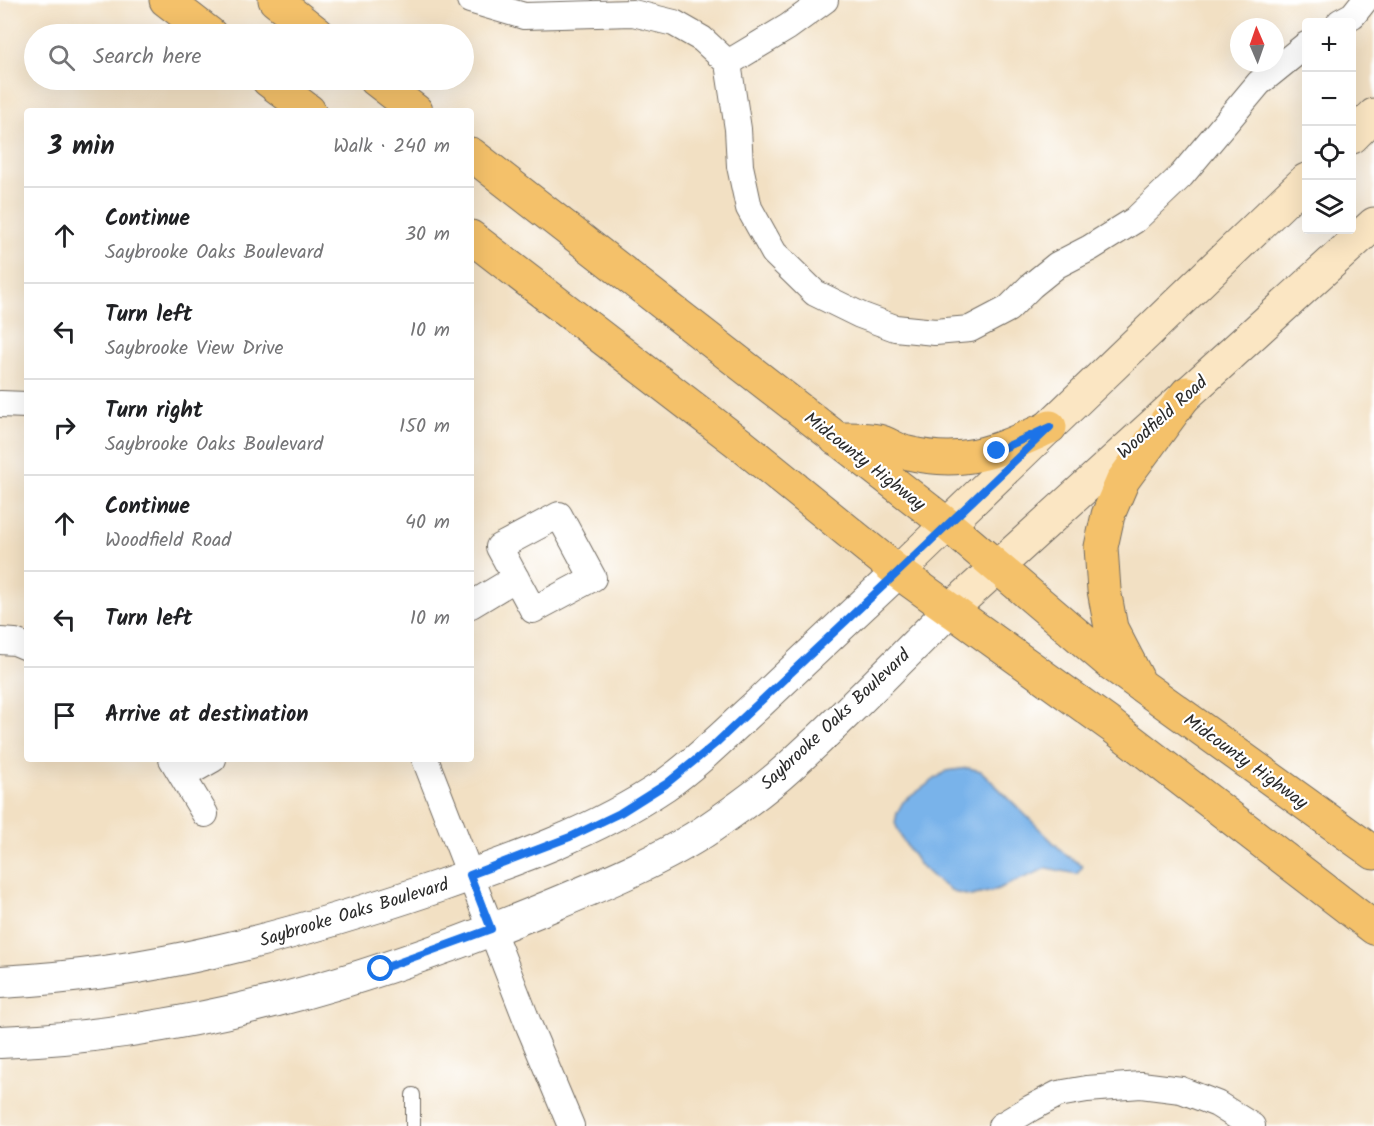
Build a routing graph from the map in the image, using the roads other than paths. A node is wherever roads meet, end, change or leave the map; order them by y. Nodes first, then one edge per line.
1 (166, 0) edge
2 (274, 0) edge
3 (470, 0) edge
4 (825, 0) edge
5 (1365, 0) edge
6 (1347, 18) edge
7 (197, 24) edge
8 (305, 24) edge
9 (1302, 48) edge
10 (728, 63) junction
11 (281, 90) edge
12 (389, 90) edge
13 (305, 108) edge
14 (412, 108) edge
15 (1374, 115) edge
16 (1356, 132) edge
17 (474, 156) edge
18 (1302, 184) edge
19 (1374, 224) edge
20 (474, 239) edge
21 (1187, 393) junction
22 (0, 404) edge
23 (24, 405) edge
24 (1050, 427) junction
25 (836, 439) junction
26 (948, 525) junction
27 (997, 567) junction
28 (898, 572) junction
29 (516, 578) dead end
30 (474, 603) edge
31 (950, 610) junction
32 (0, 641) edge
33 (24, 646) edge
34 (1141, 685) junction
35 (201, 762) edge
36 (426, 762) edge
37 (177, 768) edge
38 (205, 814) dead end
39 (1374, 853) edge
40 (470, 875) junction
41 (1374, 928) edge
42 (491, 929) junction
43 (0, 982) edge
44 (0, 1042) edge
45 (413, 1095) dead end
46 (413, 1126) edge
47 (571, 1126) edge
48 (1001, 1126) edge
49 (1252, 1126) edge

1 - 7 main road
2 - 8 main road
3 - 10 street
4 - 10 street
5 - 6 street
9 - 10 street
11 - 13 main road
12 - 14 main road
15 - 16 main road
17 - 25 main road, Midcounty Highway
18 - 24 main road
19 - 21 main road, Woodfield Road
20 - 28 main road
21 - 27 main road, Woodfield Road
21 - 34 main road
22 - 23 street
24 - 25 main road
24 - 26 main road
25 - 26 main road, Midcounty Highway
26 - 27 main road, Midcounty Highway
26 - 28 main road, Saybrooke Oaks Boulevard
27 - 31 main road, Woodfield Road
27 - 34 main road, Midcounty Highway
28 - 31 main road
28 - 40 street, Saybrooke Oaks Boulevard
29 - 30 street
31 - 41 main road
31 - 42 street, Saybrooke Oaks Boulevard
32 - 33 street
34 - 39 main road, Midcounty Highway
35 - 37 street
36 - 40 street
37 - 38 street
40 - 42 street
40 - 43 street, Saybrooke Oaks Boulevard
42 - 44 street, Saybrooke Oaks Boulevard
42 - 47 street
45 - 46 lane
48 - 49 street

